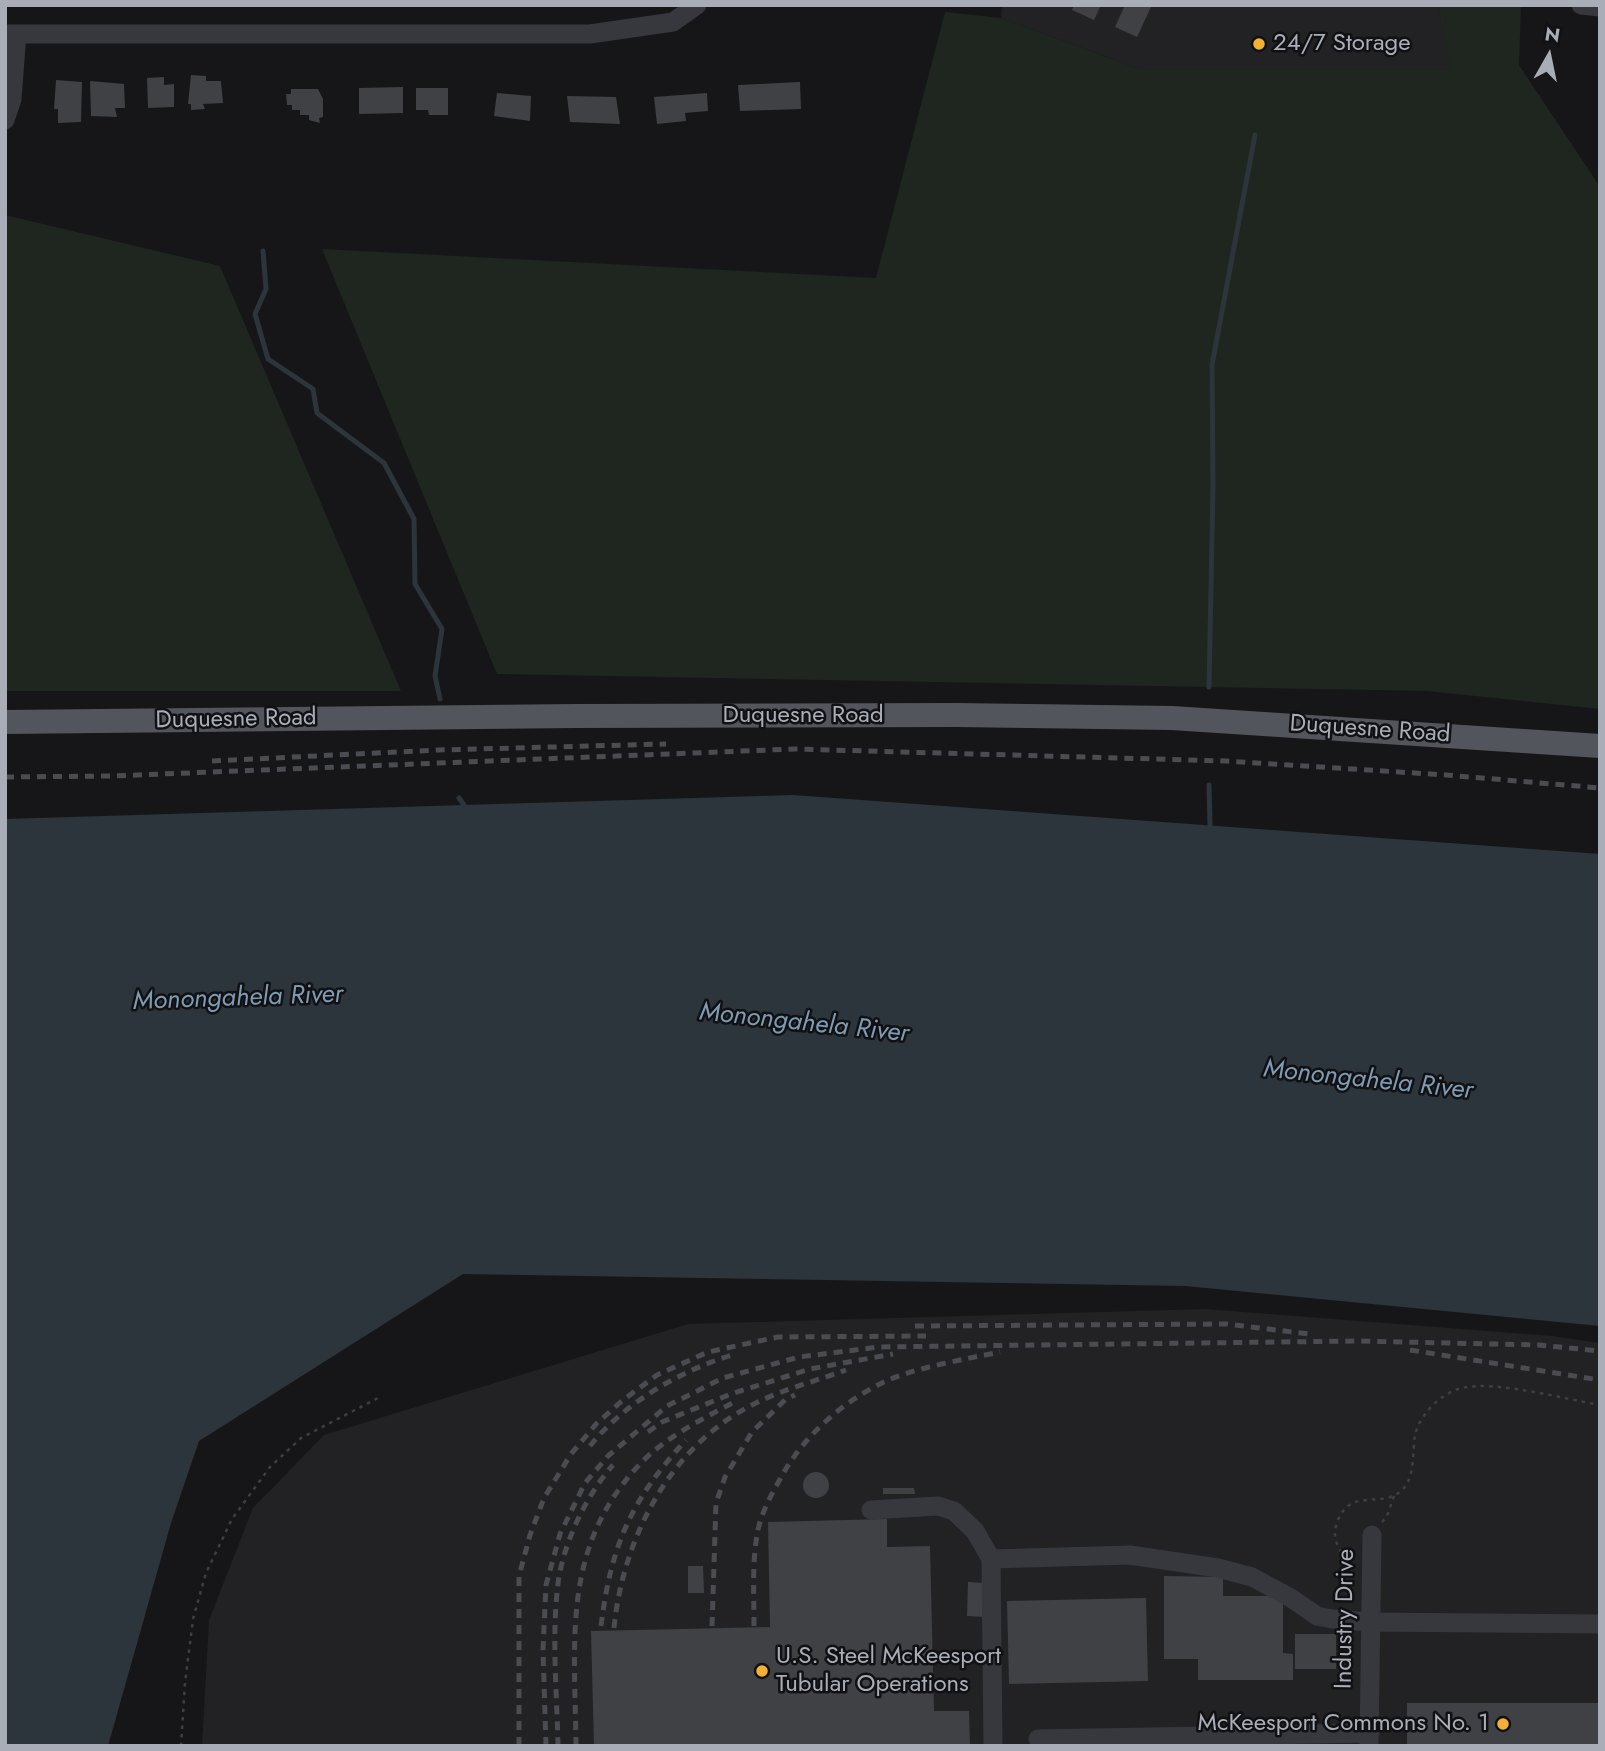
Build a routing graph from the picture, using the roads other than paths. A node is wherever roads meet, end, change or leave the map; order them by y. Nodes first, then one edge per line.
1 (697, 5) edge
2 (1581, 5) edge
3 (1600, 8) edge
4 (11, 34) edge
5 (5, 120) edge
6 (5, 722) edge
7 (1600, 746) edge
8 (871, 1510) dead end
9 (1372, 1535) road end
10 (991, 1559) junction
11 (1371, 1622) junction
12 (1600, 1624) edge
13 (1038, 1739) dead end
14 (1369, 1739) edge
15 (993, 1746) edge

1 - 4 street
2 - 3 street
4 - 5 street
6 - 7 main road, Duquesne Road
8 - 10 street
9 - 11 street, Industry Drive
10 - 11 street
10 - 15 street
11 - 12 street
11 - 14 street, Industry Drive
13 - 14 street

